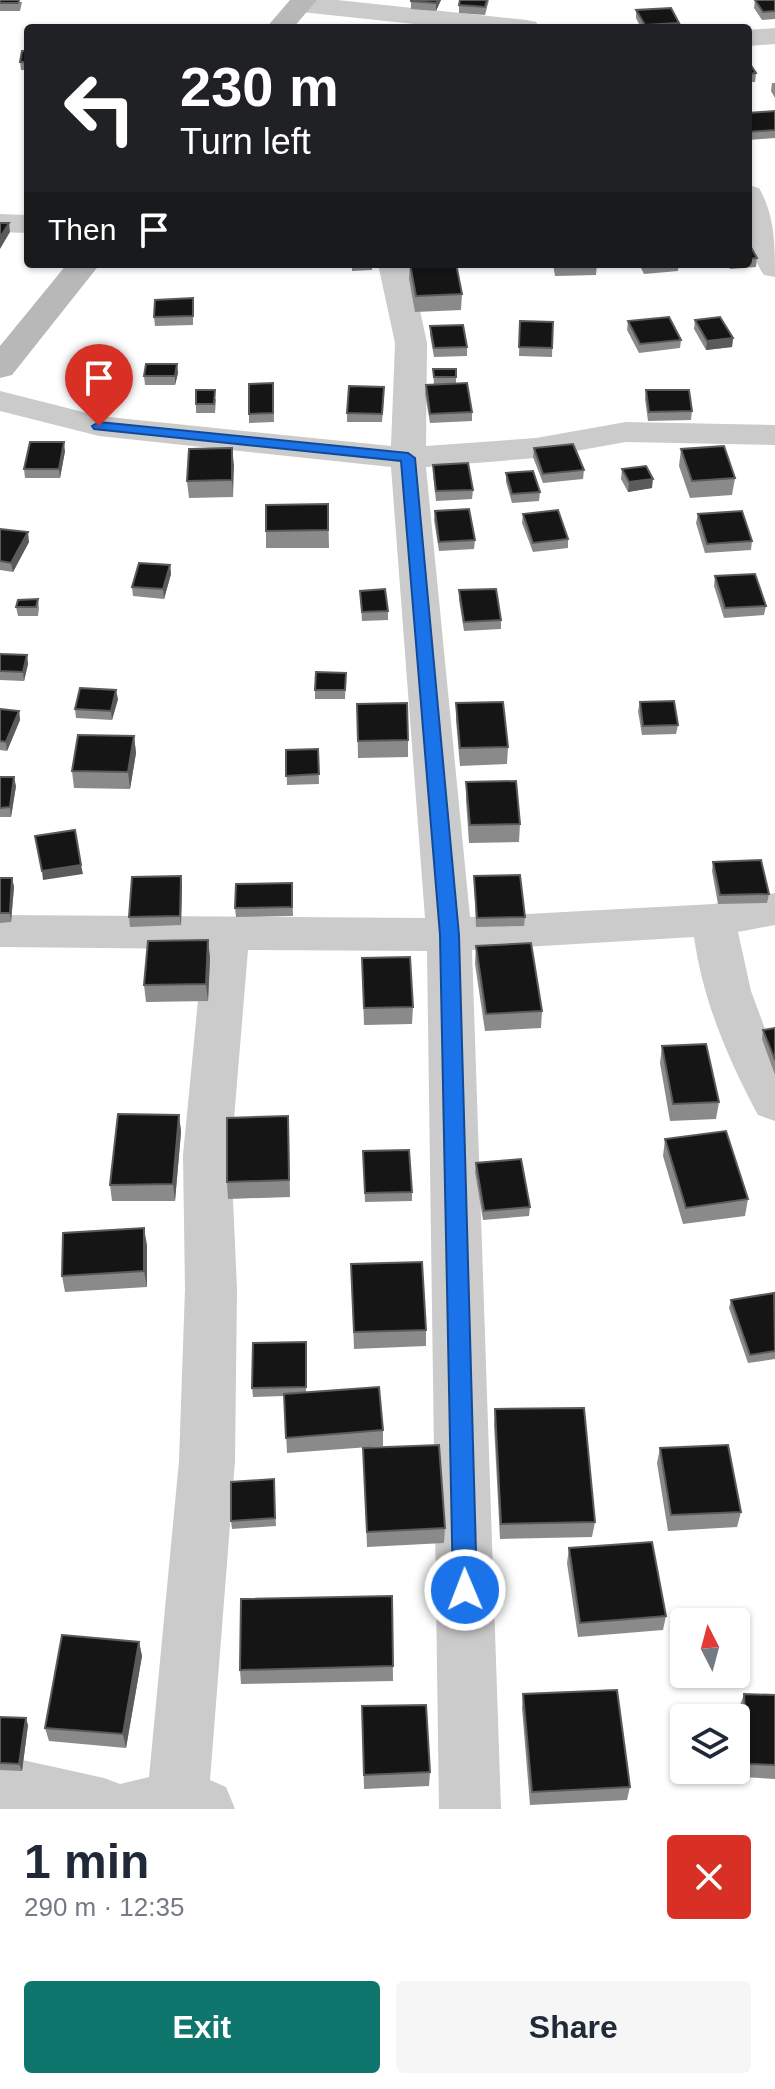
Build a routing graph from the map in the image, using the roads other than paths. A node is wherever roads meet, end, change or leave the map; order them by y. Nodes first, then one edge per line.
1 (302, 2) edge
2 (283, 24) edge
3 (492, 24) edge
4 (775, 36) edge
5 (752, 38) edge
6 (752, 205) edge
7 (0, 223) edge
8 (24, 224) edge
9 (81, 268) edge
10 (395, 268) edge
11 (775, 268) edge
12 (0, 368) edge
13 (0, 401) edge
14 (775, 435) edge
15 (408, 458) junction
16 (775, 909) edge
17 (714, 920) junction
18 (0, 931) edge
19 (227, 933) junction
20 (449, 935) junction
21 (775, 1102) edge
22 (0, 1786) edge
23 (173, 1808) edge
24 (104, 1809) edge
25 (470, 1809) edge

1 - 2 main road
1 - 3 street
4 - 5 street
6 - 11 street
7 - 8 street
9 - 12 main road
10 - 15 street
13 - 15 street
14 - 15 street
15 - 20 street
16 - 17 street
17 - 20 street
17 - 21 street
18 - 19 street
19 - 20 street
19 - 23 street
20 - 25 street
22 - 24 street

